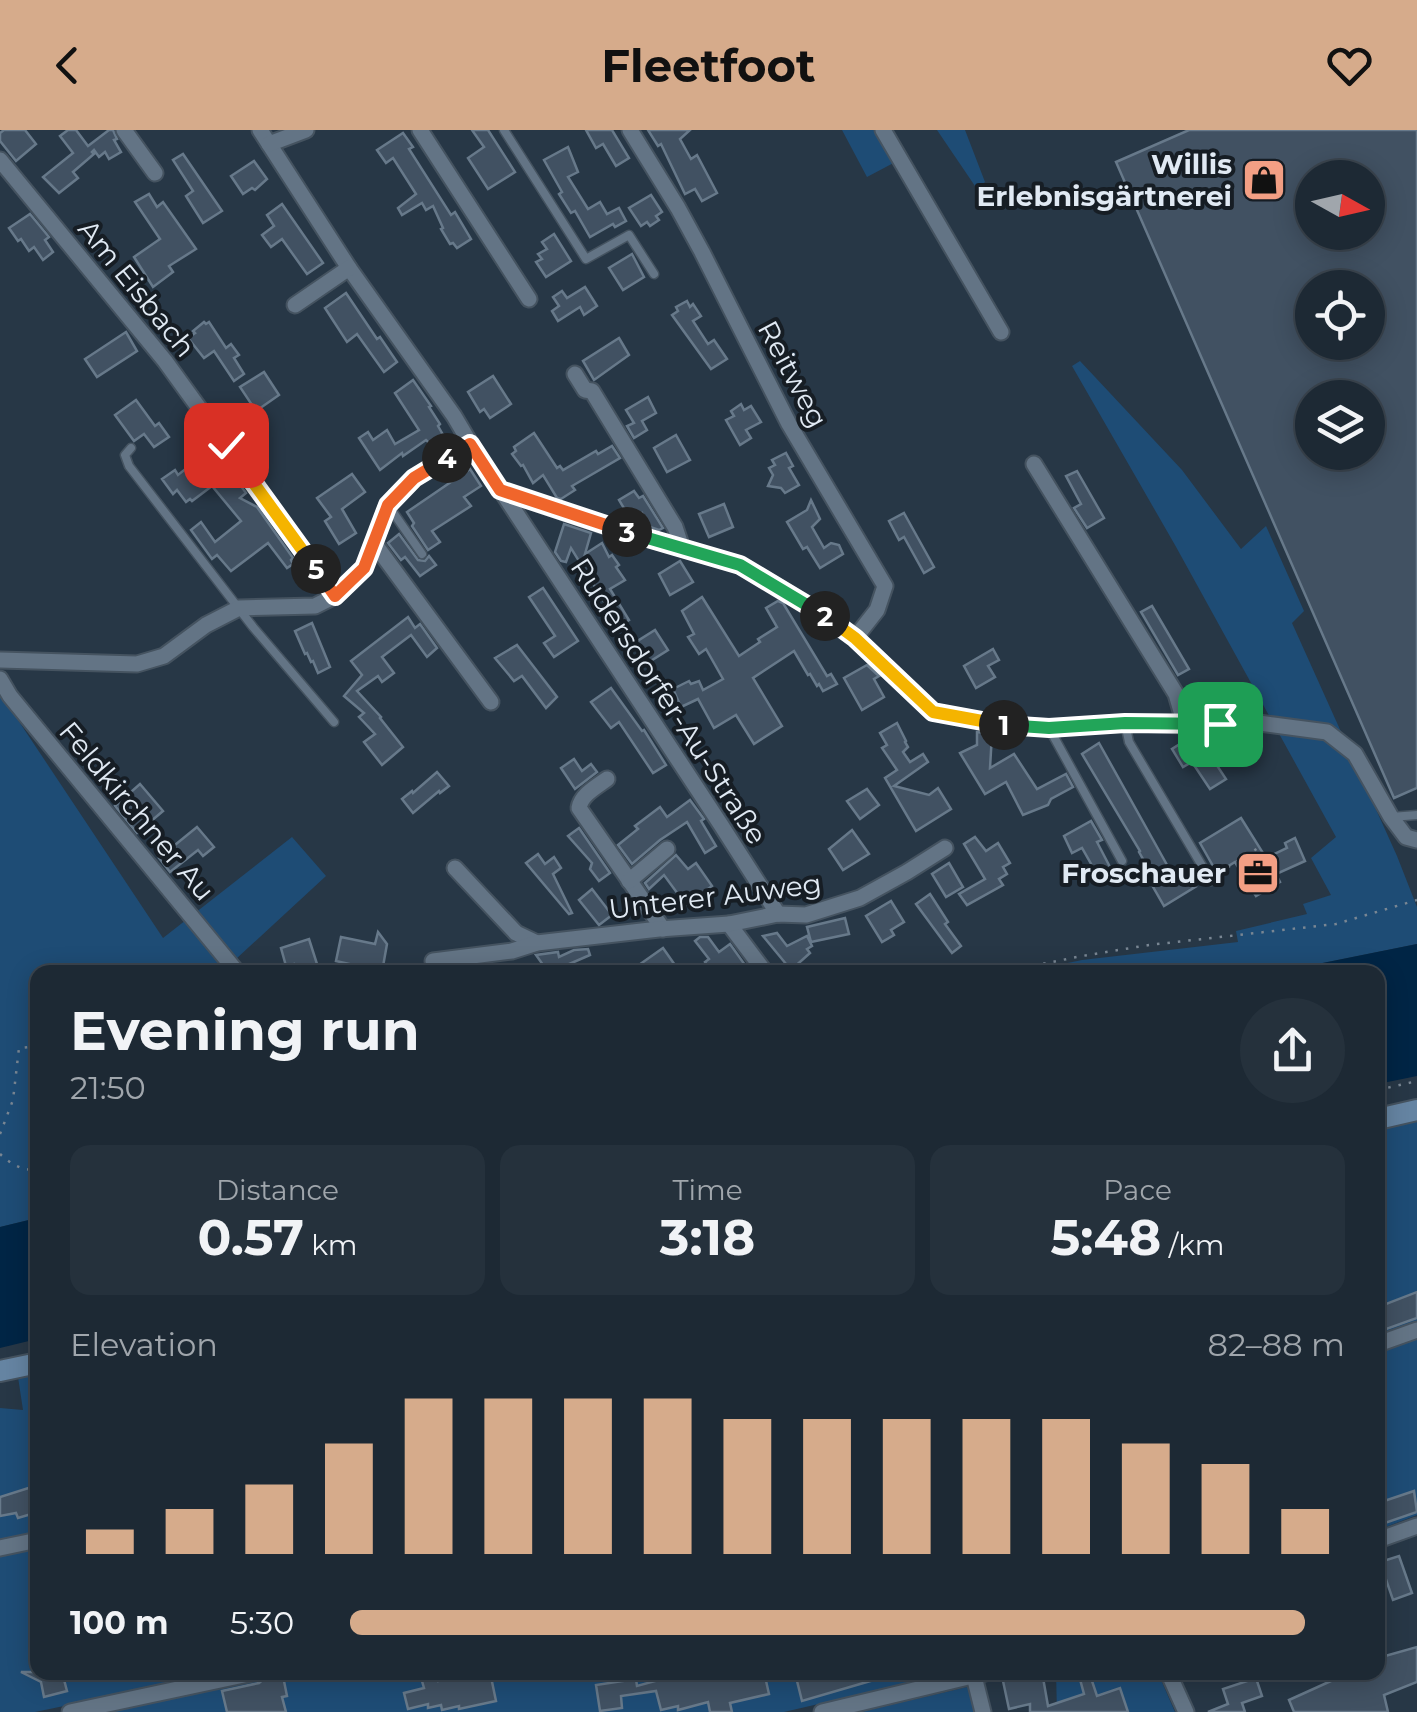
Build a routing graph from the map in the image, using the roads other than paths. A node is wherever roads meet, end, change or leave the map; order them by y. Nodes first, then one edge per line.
1 (124, 130) edge
2 (306, 130) edge
3 (420, 130) edge
4 (504, 130) edge
5 (630, 130) edge
6 (884, 130) edge
7 (265, 137) edge
8 (0, 160) edge
9 (155, 172) dead end
10 (349, 268) junction
11 (654, 274) dead end
12 (529, 299) dead end
13 (294, 305) dead end
14 (1000, 332) dead end
15 (575, 374) dead end
16 (470, 444) junction
17 (131, 448) dead end
18 (1034, 464) dead end
19 (500, 490) junction
20 (388, 505) junction
21 (374, 543) junction
22 (682, 548) junction
23 (422, 554) dead end
24 (335, 596) junction
25 (240, 608) junction
26 (855, 638) junction
27 (0, 660) edge
28 (0, 679) edge
29 (492, 702) dead end
30 (334, 722) dead end
31 (1125, 723) junction
32 (1184, 725) junction
33 (1049, 728) junction
34 (606, 778) dead end
35 (1417, 815) edge
36 (1391, 817) junction
37 (1417, 840) edge
38 (945, 848) dead end
39 (667, 849) dead end
40 (1122, 861) dead end
41 (455, 868) dead end
42 (1210, 879) road end
43 (629, 881) junction
44 (778, 914) junction
45 (729, 924) junction
46 (663, 929) junction
47 (537, 943) junction
48 (433, 961) dead end
49 (231, 965) edge
50 (760, 965) edge
51 (1417, 1110) edge
52 (1385, 1117) edge
53 (1417, 1330) edge
54 (1385, 1341) edge
55 (30, 1364) edge
56 (0, 1371) edge
57 (1417, 1526) edge
58 (1385, 1537) edge
59 (30, 1542) edge
60 (0, 1548) edge
61 (220, 1680) edge
62 (956, 1680) edge
63 (981, 1680) edge
64 (1172, 1680) edge
65 (70, 1712) edge
66 (822, 1712) edge
67 (983, 1712) edge
68 (1186, 1712) edge

1 - 9 street
2 - 7 street
3 - 12 street
4 - 11 lane
5 - 26 street, Reitweg
6 - 14 street
7 - 10 street, Rudersdorfer-Au-Straße
8 - 24 street, Am Eisbach
10 - 13 street
10 - 16 street, Rudersdorfer-Au-Straße
15 - 22 street
16 - 19 street, Rudersdorfer-Au-Straße
16 - 20 street
17 - 25 lane
18 - 32 street
19 - 22 street
19 - 44 street, Rudersdorfer-Au-Straße
20 - 21 street
20 - 23 lane
21 - 24 street
21 - 29 street
22 - 26 street
24 - 25 street
25 - 27 street
25 - 30 lane
26 - 33 street
28 - 49 street, Feldkirchner Au
31 - 32 street
31 - 33 street
31 - 42 lane
32 - 36 street
33 - 40 lane
34 - 43 street
35 - 36 lane
36 - 37 street
38 - 44 street, Unterer Auweg
39 - 43 street
41 - 47 street
43 - 46 street
44 - 45 street, Unterer Auweg
45 - 46 street, Unterer Auweg
45 - 50 street
46 - 47 street, Unterer Auweg
47 - 48 street, Unterer Auweg
51 - 52 street
53 - 54 street
55 - 56 street
57 - 58 street
59 - 60 street
61 - 65 street
62 - 66 street
63 - 67 street
64 - 68 street

